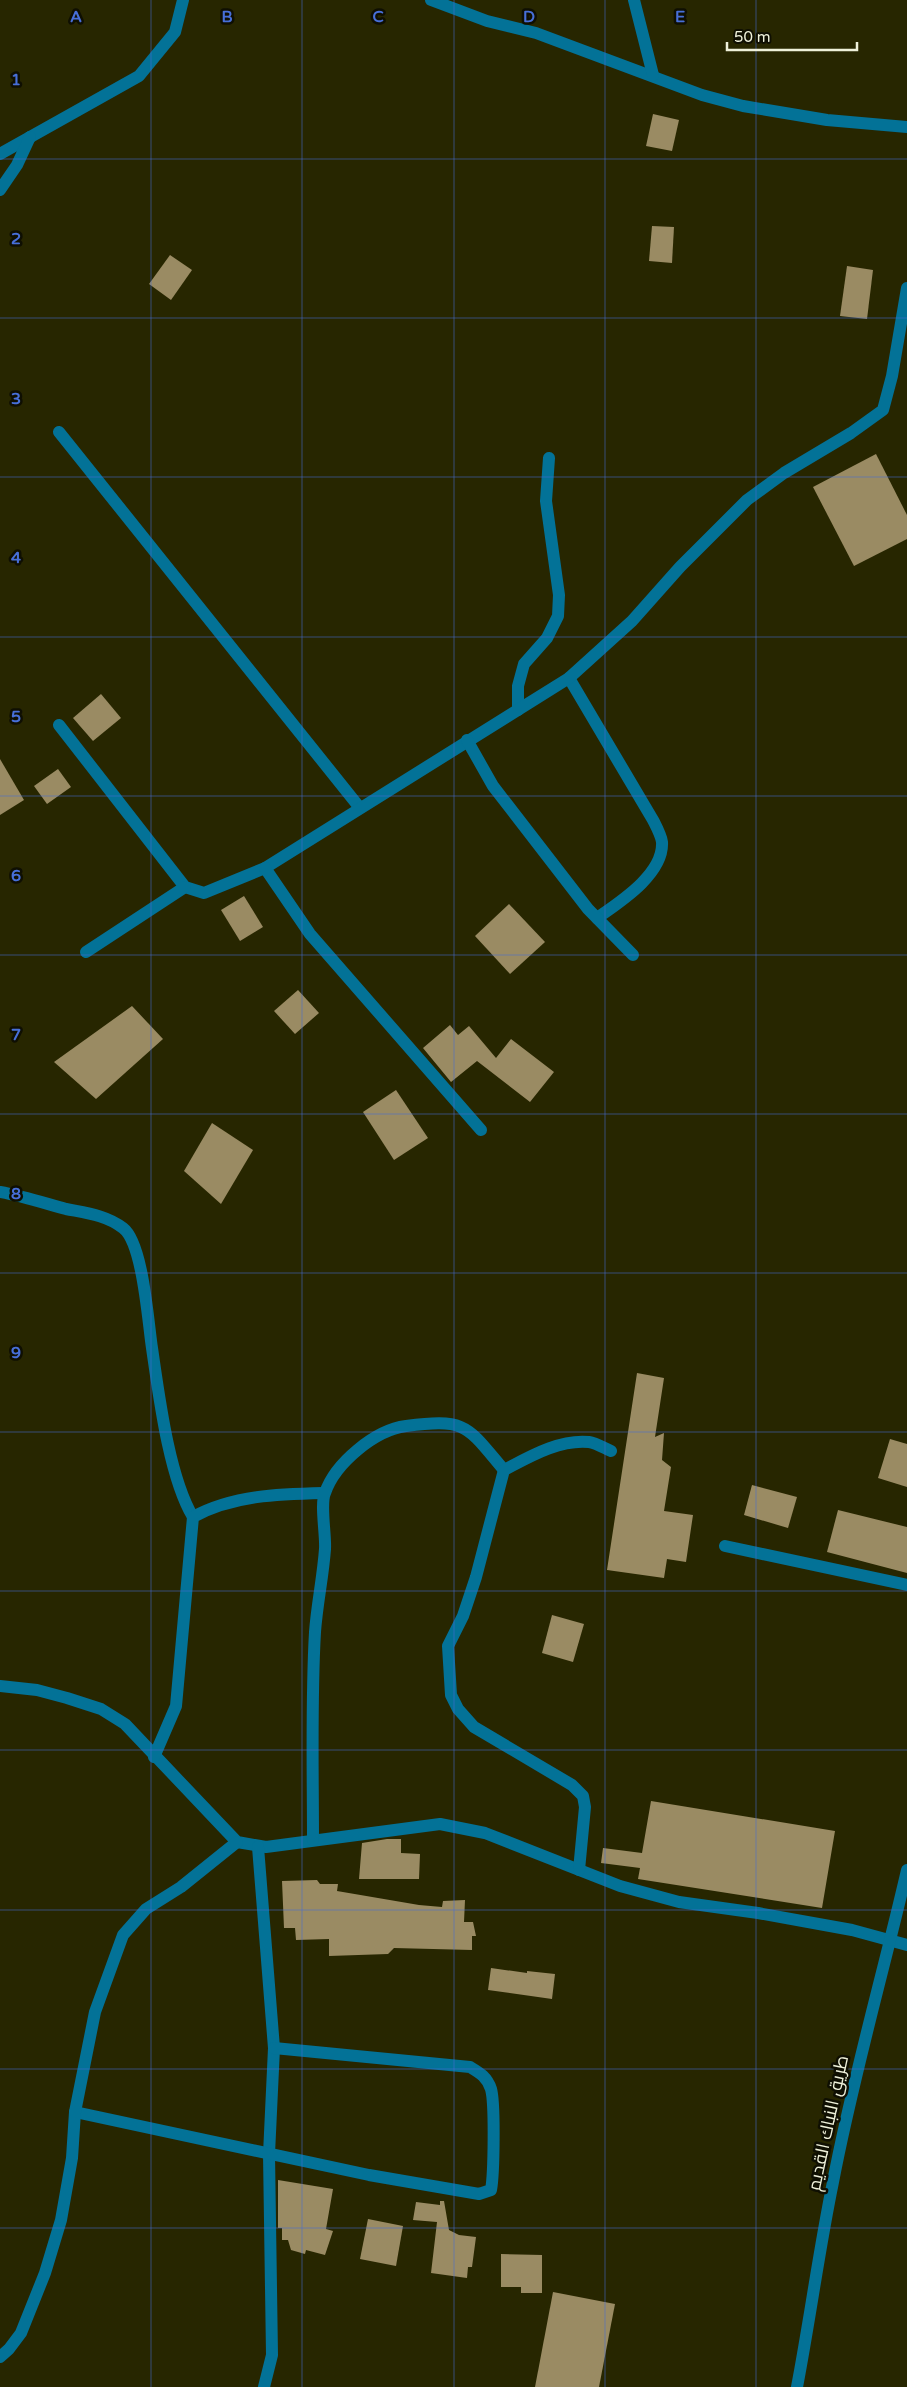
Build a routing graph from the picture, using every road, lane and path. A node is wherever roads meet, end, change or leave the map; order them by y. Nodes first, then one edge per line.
1 (183, 0) edge
2 (431, 0) edge
3 (634, 0) edge
4 (653, 76) junction
5 (907, 127) edge
6 (30, 137) junction
7 (0, 154) edge
8 (0, 190) edge
9 (907, 288) edge
10 (59, 432) dead end
11 (549, 458) dead end
12 (569, 678) junction
13 (518, 710) junction
14 (59, 725) dead end
15 (466, 740) junction
16 (360, 808) junction
17 (265, 868) junction
18 (185, 887) junction
19 (597, 918) junction
20 (86, 952) dead end
21 (633, 955) dead end
22 (481, 1130) dead end
23 (0, 1192) edge
24 (611, 1451) dead end
25 (504, 1470) junction
26 (324, 1494) junction
27 (193, 1517) junction
28 (725, 1546) dead end
29 (907, 1585) edge
30 (0, 1686) edge
31 (154, 1757) junction
32 (314, 1840) junction
33 (237, 1842) junction
34 (258, 1847) junction
35 (578, 1870) junction
36 (907, 1870) edge
37 (891, 1942) junction
38 (907, 1945) edge
39 (274, 2048) junction
40 (75, 2112) junction
41 (269, 2154) junction
42 (0, 2357) edge
43 (264, 2387) edge
44 (797, 2387) edge

1 - 6 street
2 - 4 street
3 - 4 street
4 - 5 street
6 - 7 street
6 - 8 street
9 - 12 street
10 - 16 street
11 - 13 street
12 - 13 street
12 - 19 street
13 - 15 street
14 - 18 street
15 - 16 street
15 - 19 street
16 - 17 street
17 - 18 street
17 - 22 street
18 - 20 street
19 - 21 street
23 - 27 street
24 - 25 street
25 - 26 street
25 - 35 street
26 - 27 street
26 - 32 street
27 - 31 street
28 - 29 street
30 - 31 street
31 - 33 street
32 - 34 street
32 - 35 street
33 - 34 street
33 - 40 street
34 - 39 street
35 - 37 street
36 - 37 street, طريق النباك القديم
37 - 38 street
37 - 44 street, طريق النباك القديم
39 - 41 street
39 - 41 street
40 - 41 street
40 - 42 street
41 - 43 street

